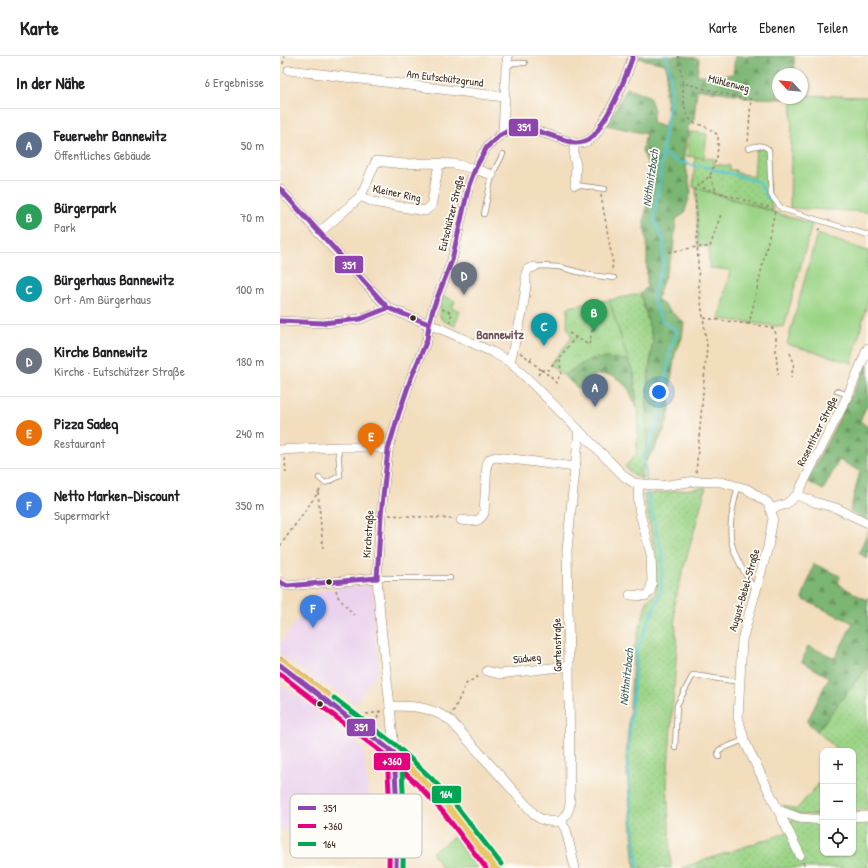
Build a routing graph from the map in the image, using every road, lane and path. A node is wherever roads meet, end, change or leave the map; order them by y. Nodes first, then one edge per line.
1 (284, 56) edge
2 (508, 56) edge
3 (633, 56) edge
4 (678, 56) edge
5 (525, 63) dead end
6 (286, 68) joint
7 (506, 68) junction
8 (683, 83) junction
9 (504, 97) junction
10 (503, 133) junction
11 (574, 143) junction
12 (748, 148) joint
13 (503, 154) dead end
14 (439, 164) junction
15 (475, 169) junction
16 (492, 176) junction
17 (710, 176) junction
18 (575, 185) joint
19 (697, 186) junction
20 (280, 189) edge
21 (602, 189) joint
22 (716, 192) junction
23 (361, 196) junction
24 (776, 202) junction
25 (774, 212) dead end
26 (484, 214) dead end
27 (721, 214) dead end
28 (319, 233) junction
29 (868, 236) edge
30 (698, 247) junction
31 (668, 252) dead end
32 (534, 267) joint
33 (612, 278) joint
34 (388, 308) junction
35 (440, 309) dead end
36 (704, 318) junction
37 (280, 321) edge
38 (594, 322) dead end
39 (429, 324) junction
40 (749, 324) junction
41 (446, 331) junction
42 (569, 334) dead end
43 (576, 337) junction
44 (868, 348) edge
45 (513, 350) junction
46 (790, 354) dead end
47 (532, 356) dead end
48 (560, 356) junction
49 (530, 360) junction
50 (510, 362) junction
51 (540, 370) junction
52 (778, 375) dead end
53 (791, 378) dead end
54 (533, 384) junction
55 (837, 391) dead end
56 (848, 395) junction
57 (579, 430) junction
58 (338, 447) junction
59 (282, 450) edge
60 (388, 450) junction
61 (575, 467) junction
62 (286, 476) dead end
63 (318, 478) dead end
64 (695, 481) junction
65 (325, 483) junction
66 (639, 484) junction
67 (738, 486) junction
68 (318, 492) junction
69 (797, 495) junction
70 (770, 509) junction
71 (381, 515) junction
72 (461, 520) joint
73 (868, 523) edge
74 (280, 546) edge
75 (323, 550) dead end
76 (377, 578) junction
77 (450, 578) dead end
78 (280, 582) edge
79 (334, 582) junction
80 (756, 591) junction
81 (630, 595) dead end
82 (354, 615) dead end
83 (280, 665) edge
84 (569, 666) junction
85 (487, 672) joint
86 (740, 682) junction
87 (390, 706) junction
88 (380, 711) junction
89 (366, 714) dead end
90 (450, 720) junction
91 (375, 724) dead end
92 (744, 740) junction
93 (675, 748) dead end
94 (394, 753) junction
95 (719, 757) dead end
96 (397, 794) edge
97 (778, 810) junction
98 (868, 816) edge
99 (856, 817) edge
100 (820, 820) edge
101 (561, 821) junction
102 (800, 855) dead end
103 (397, 858) edge
104 (396, 868) edge
105 (495, 868) edge
106 (575, 868) edge

1 - 6 path
2 - 7 street
3 - 11 street
4 - 8 path
5 - 7 lane
6 - 9 street, Am Eutschützgrund
7 - 9 street
8 - 12 path, Mühlenweg
8 - 17 path
9 - 10 street
10 - 11 street, Eutschützer Straße
10 - 15 street, Eutschützer Straße
11 - 18 street
12 - 24 lane
13 - 16 lane
14 - 15 street, Kleiner Ring
14 - 23 street, Kleiner Ring
14 - 23 street, Kleiner Ring
15 - 16 street, Kleiner Ring
15 - 39 street, Eutschützer Straße
16 - 26 lane
17 - 19 path
17 - 22 path
18 - 21 lane
19 - 22 path
19 - 30 path
20 - 28 street
21 - 33 path
22 - 24 path
23 - 28 street, Kleiner Ring
24 - 29 lane
25 - 40 path
27 - 30 path
28 - 34 street
30 - 31 path
30 - 36 path
32 - 33 lane
32 - 45 street
34 - 37 street
34 - 39 street
35 - 41 path
36 - 40 path
36 - 64 path
38 - 43 path
39 - 41 street
39 - 60 street, Kirchstraße
40 - 52 path
41 - 50 street
42 - 43 path
43 - 48 path
44 - 56 street, Rosentitzer Straße
45 - 49 path
45 - 50 street
46 - 53 path
47 - 49 path
48 - 51 path
48 - 51 path
49 - 51 path
50 - 54 street
51 - 54 path
54 - 57 street
55 - 56 lane
56 - 69 street, Rosentitzer Straße
57 - 61 street, Gartenstraße
57 - 66 street
58 - 59 street
58 - 60 street
58 - 65 lane
59 - 62 path
60 - 71 street, Kirchstraße
61 - 72 street
61 - 84 street, Gartenstraße
63 - 65 lane
64 - 66 street
64 - 67 street
65 - 68 path
66 - 81 street
67 - 70 street
67 - 80 lane
68 - 74 path
68 - 75 path
69 - 70 street, Rosentitzer Straße
69 - 73 street
70 - 80 street, August-Bebel-Straße
71 - 72 path
71 - 76 street, Kirchstraße
76 - 77 lane
76 - 79 street
76 - 87 street, Kirchstraße
78 - 79 street
79 - 82 path
80 - 86 street, August-Bebel-Straße
83 - 94 main road
84 - 85 street, Südweg
84 - 101 street, Gartenstraße
85 - 90 path
86 - 92 street, August-Bebel-Straße
86 - 93 lane
87 - 88 path
87 - 90 street
87 - 94 street, Kirchstraße
88 - 89 path
88 - 91 path
90 - 101 street
92 - 95 lane
92 - 97 street, August-Bebel-Straße
94 - 96 street, Kirchstraße
94 - 105 main road
97 - 100 street
97 - 102 street, August-Bebel-Straße
98 - 99 street
101 - 106 street
103 - 104 street, Kirchstraße

